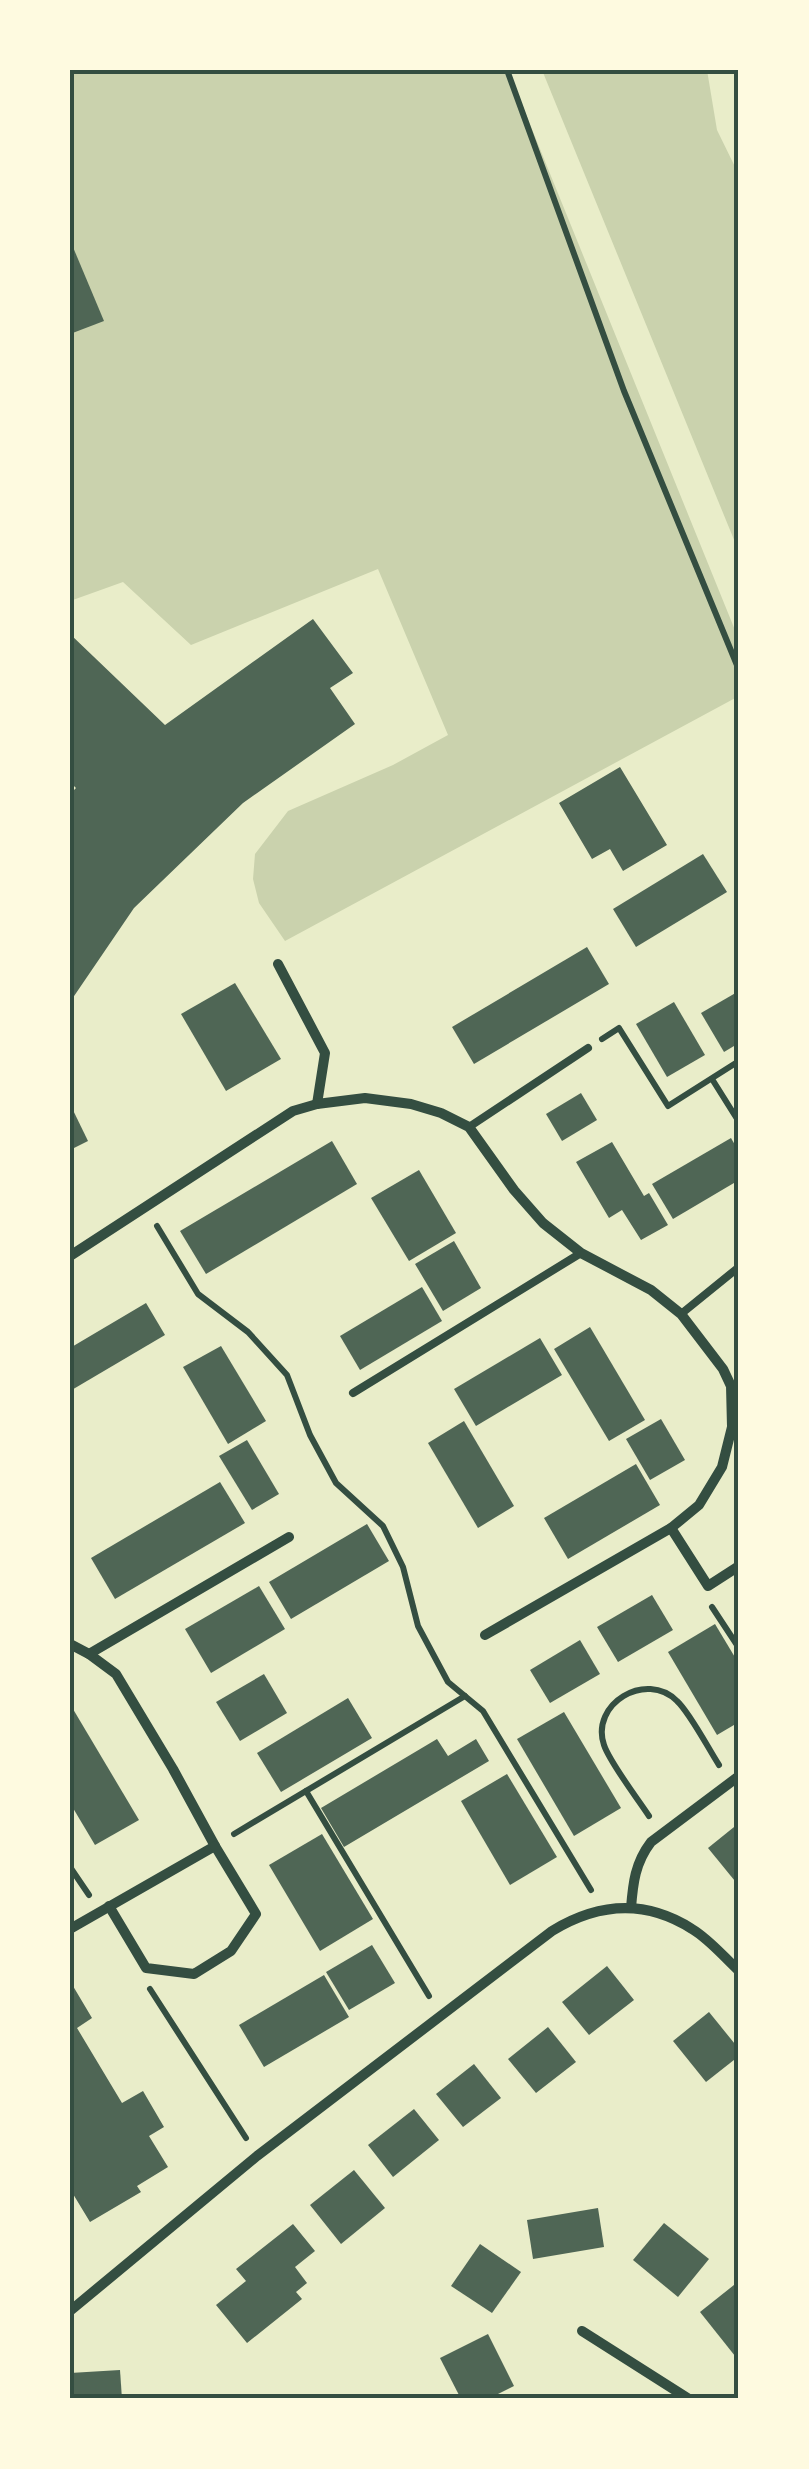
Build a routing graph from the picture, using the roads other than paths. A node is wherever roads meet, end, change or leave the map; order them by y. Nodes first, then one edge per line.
1 (278, 964) dead end
2 (588, 1048) road end
3 (317, 1104) junction
4 (469, 1127) junction
5 (581, 1253) junction
6 (70, 1256) edge
7 (739, 1267) edge
8 (681, 1314) junction
9 (735, 1385) edge
10 (353, 1393) dead end
11 (671, 1528) junction
12 (289, 1537) dead end
13 (739, 1566) edge
14 (485, 1635) dead end
15 (70, 1644) edge
16 (89, 1654) junction
17 (735, 1779) edge
18 (215, 1846) junction
19 (104, 1908) junction
20 (632, 1908) junction
21 (70, 1928) edge
22 (739, 1971) edge
23 (70, 2311) edge
24 (582, 2331) dead end
25 (689, 2399) edge

1 - 3 street
2 - 4 lane
3 - 4 street
3 - 6 street
4 - 5 street
5 - 8 street
5 - 10 lane
7 - 8 lane
8 - 9 street
9 - 11 street
11 - 13 street
11 - 14 street
12 - 16 street
15 - 16 street
16 - 18 street
17 - 20 street
18 - 19 street
18 - 19 street
19 - 21 street
20 - 22 street
20 - 23 street
24 - 25 street

